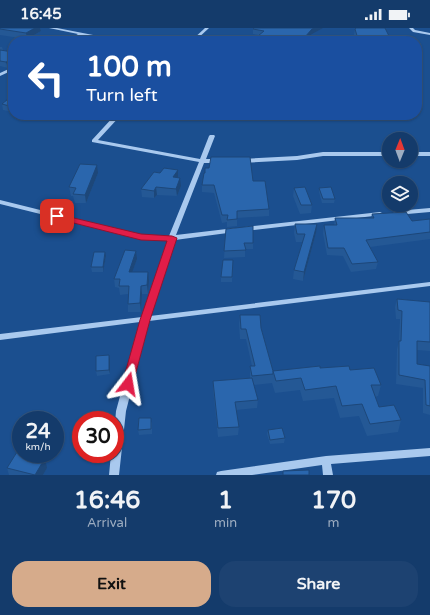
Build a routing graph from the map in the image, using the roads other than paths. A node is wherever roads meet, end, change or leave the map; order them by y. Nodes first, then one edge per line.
1 (51, 28) edge
2 (207, 28) edge
3 (411, 28) edge
4 (81, 34) junction
5 (430, 34) edge
6 (77, 36) edge
7 (93, 36) edge
8 (198, 36) edge
9 (113, 120) edge
10 (212, 136) dead end
11 (382, 154) edge
12 (418, 154) edge
13 (430, 154) edge
14 (226, 161) edge
15 (234, 161) edge
16 (202, 162) junction
17 (0, 202) edge
18 (430, 210) edge
19 (391, 213) edge
20 (384, 214) edge
21 (172, 238) junction
22 (430, 284) edge
23 (145, 320) junction
24 (0, 337) edge
25 (430, 452) edge
26 (326, 460) junction
27 (114, 475) edge
28 (221, 475) edge
29 (328, 475) edge

1 - 4 street
2 - 8 street
3 - 5 street
4 - 6 street
4 - 7 street
9 - 16 street
10 - 16 street
11 - 15 street
12 - 13 street
14 - 16 street
16 - 21 street
17 - 21 street
18 - 19 street
20 - 21 street
21 - 23 street
22 - 23 street
23 - 24 street
23 - 27 street
25 - 26 street
26 - 28 street
26 - 29 street

